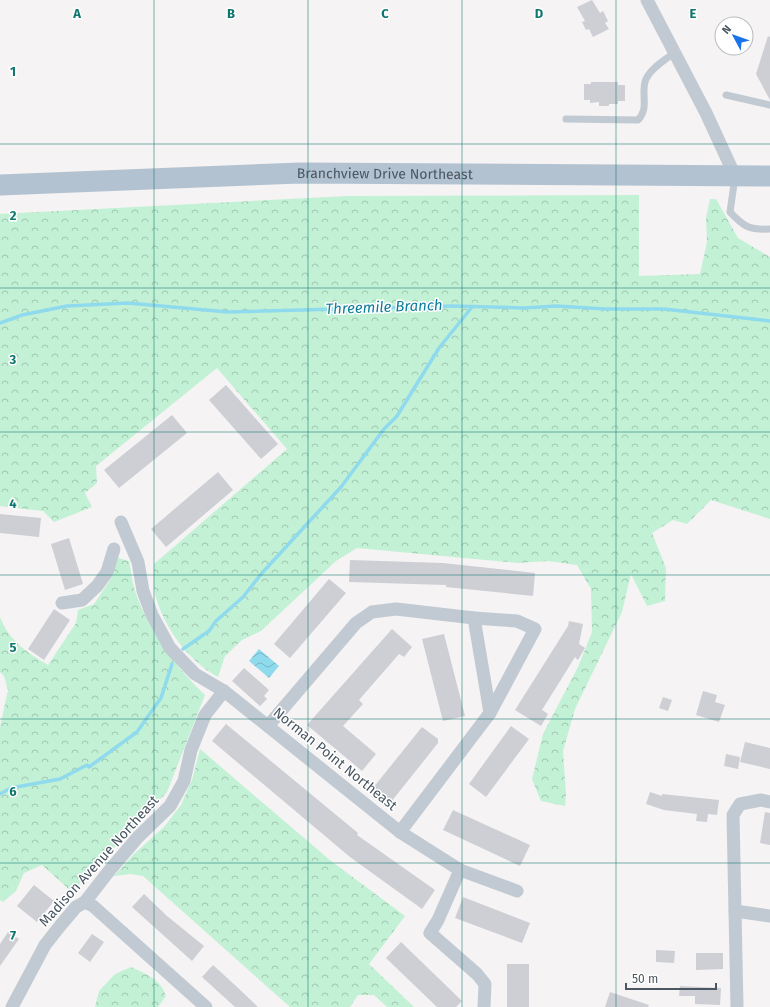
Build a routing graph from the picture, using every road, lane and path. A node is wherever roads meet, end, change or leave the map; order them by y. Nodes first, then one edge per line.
1 (647, 0) edge
2 (674, 53) junction
3 (726, 95) dead end
4 (770, 105) edge
5 (566, 119) dead end
6 (735, 176) junction
7 (770, 176) edge
8 (0, 185) edge
9 (770, 229) edge
10 (62, 603) dead end
11 (474, 618) junction
12 (224, 691) junction
13 (490, 714) junction
14 (268, 726) junction
15 (770, 802) edge
16 (400, 832) junction
17 (460, 870) junction
18 (517, 892) dead end
19 (85, 902) junction
20 (734, 911) junction
21 (770, 916) edge
22 (12, 1007) edge
23 (206, 1007) edge
24 (484, 1007) edge
25 (737, 1007) edge

1 - 2 street
2 - 5 lane
2 - 6 street
3 - 4 lane
6 - 7 main road, Branchview Drive Northeast
6 - 8 main road, Branchview Drive Northeast
6 - 9 lane
10 - 12 street, Norman Point Northeast
11 - 13 street
11 - 13 street
11 - 14 street
12 - 14 street, Norman Point Northeast
12 - 19 street, Madison Avenue Northeast
13 - 16 street
14 - 16 street, Norman Point Northeast
15 - 20 street
16 - 17 street, Norman Point Northeast
17 - 18 street, Norman Point Northeast
17 - 24 street
19 - 22 street, Madison Avenue Northeast
19 - 23 street
20 - 21 street
20 - 25 street

